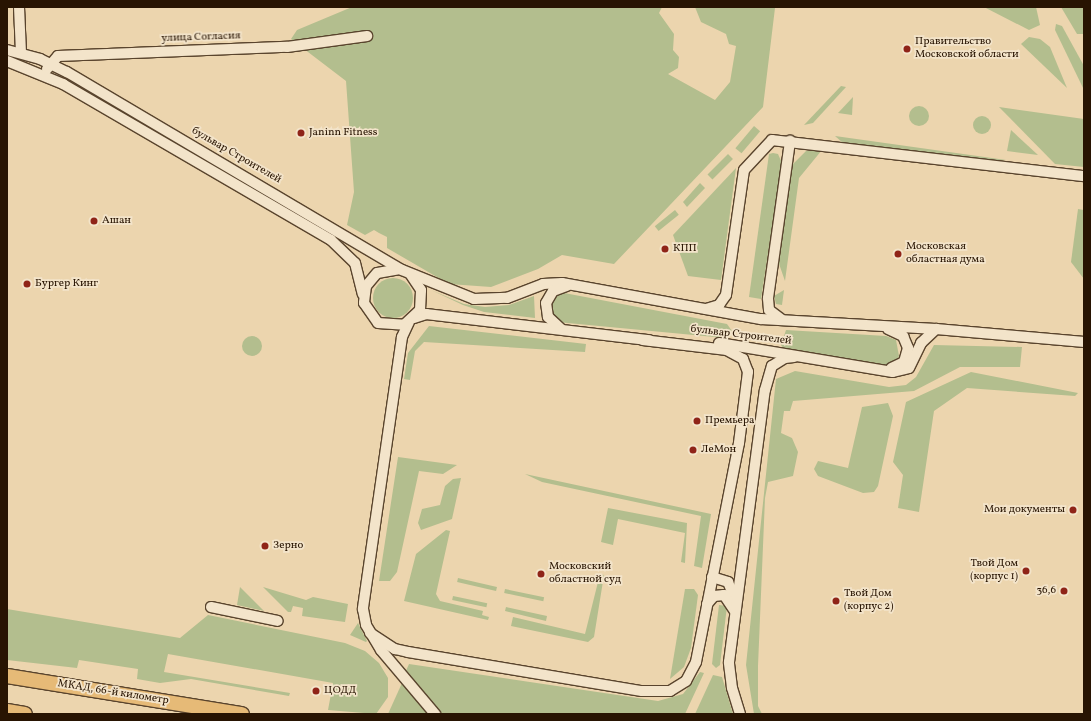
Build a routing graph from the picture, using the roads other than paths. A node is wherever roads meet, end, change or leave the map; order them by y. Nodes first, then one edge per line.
1 (19, 7) edge
2 (367, 36) dead end
3 (7, 50) edge
4 (21, 53) junction
5 (7, 61) edge
6 (49, 64) junction
7 (45, 75) junction
8 (790, 141) junction
9 (1084, 176) edge
10 (406, 272) junction
11 (579, 286) junction
12 (364, 294) junction
13 (697, 309) junction
14 (412, 320) junction
15 (789, 321) junction
16 (881, 326) junction
17 (936, 329) junction
18 (571, 333) junction
19 (643, 340) junction
20 (1084, 342) edge
21 (810, 357) junction
22 (883, 371) junction
23 (712, 577) junction
24 (706, 606) junction
25 (735, 606) junction
26 (211, 607) dead end
27 (278, 622) dead end
28 (370, 633) junction
29 (7, 676) edge
30 (7, 711) edge
31 (25, 714) edge
32 (242, 714) edge
33 (436, 714) edge
34 (740, 714) edge

1 - 4 street
2 - 6 street, улица Согласия
3 - 4 street, бульвар Строителей
4 - 6 street, бульвар Строителей
5 - 7 street, бульвар Строителей
6 - 7 street
6 - 10 street, бульвар Строителей
7 - 12 street, бульвар Строителей
8 - 9 street
8 - 13 street
8 - 15 street
10 - 11 street, бульвар Строителей
10 - 12 street, бульвар Строителей
10 - 14 street, бульвар Строителей
11 - 13 street, бульвар Строителей
11 - 18 street, бульвар Строителей
12 - 14 street, бульвар Строителей
13 - 15 street, бульвар Строителей
14 - 18 street, бульвар Строителей
14 - 28 street
15 - 16 street, бульвар Строителей
16 - 17 street, бульвар Строителей
16 - 22 street, бульвар Строителей
17 - 20 street, бульвар Строителей
17 - 22 street, бульвар Строителей
18 - 19 street, бульвар Строителей
19 - 21 street, бульвар Строителей
19 - 23 street
21 - 22 street, бульвар Строителей
21 - 25 street
23 - 24 street
23 - 25 street
24 - 25 street
24 - 28 street
25 - 34 street
26 - 27 street
28 - 33 street
29 - 32 highway, МКАД, 66-й километр
30 - 31 highway

